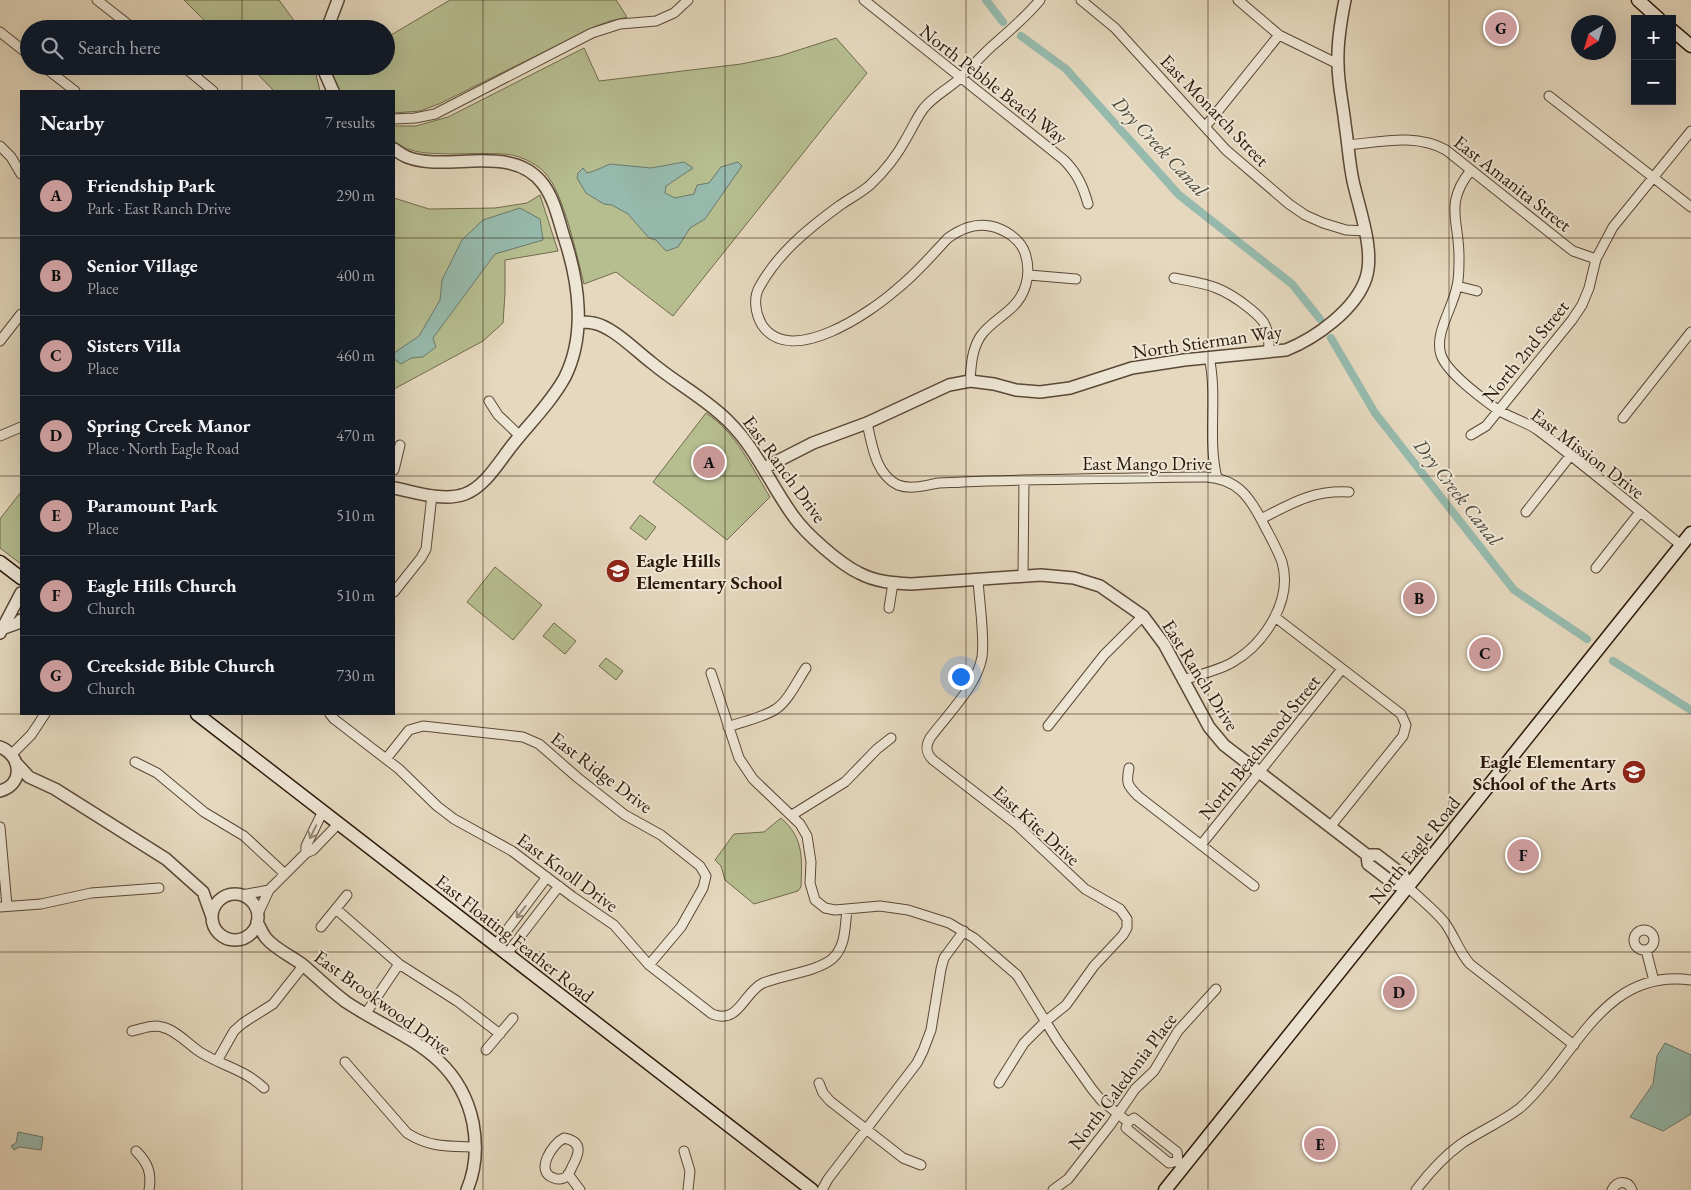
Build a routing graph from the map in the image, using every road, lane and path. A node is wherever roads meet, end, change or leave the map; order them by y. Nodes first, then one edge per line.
1 (97, 0) edge
2 (338, 0) edge
3 (688, 0) edge
4 (864, 0) edge
5 (1040, 0) edge
6 (1081, 0) edge
7 (1238, 0) edge
8 (1345, 0) edge
9 (1638, 0) edge
10 (1655, 15) edge
11 (123, 20) edge
12 (330, 20) edge
13 (0, 32) edge
14 (1676, 33) edge
15 (1279, 35) junction
16 (1691, 46) edge
17 (20, 48) edge
18 (1338, 64) junction
19 (55, 75) edge
20 (194, 75) edge
21 (326, 75) edge
22 (960, 78) junction
23 (74, 90) edge
24 (212, 90) edge
25 (333, 90) edge
26 (1549, 96) dead end
27 (395, 119) edge
28 (1205, 127) junction
29 (1691, 131) edge
30 (1348, 145) junction
31 (0, 146) edge
32 (395, 150) edge
33 (1471, 170) junction
34 (20, 172) edge
35 (1654, 178) junction
36 (1088, 204) dead end
37 (1691, 207) edge
38 (1366, 231) junction
39 (1596, 259) junction
40 (1029, 275) junction
41 (1174, 278) dead end
42 (1076, 279) dead end
43 (1457, 286) junction
44 (1477, 291) dead end
45 (20, 315) edge
46 (578, 322) junction
47 (1691, 332) edge
48 (0, 341) edge
49 (1270, 352) junction
50 (1209, 357) junction
51 (970, 381) junction
52 (489, 401) dead end
53 (1499, 410) junction
54 (1623, 418) dead end
55 (867, 423) junction
56 (20, 427) edge
57 (1471, 435) dead end
58 (0, 436) edge
59 (520, 436) junction
60 (400, 445) dead end
61 (1570, 456) junction
62 (395, 466) edge
63 (764, 468) junction
64 (1217, 478) junction
65 (1024, 480) junction
66 (395, 488) edge
67 (1349, 492) dead end
68 (432, 496) junction
69 (1526, 512) dead end
70 (1640, 512) junction
71 (1261, 519) junction
72 (1691, 533) edge
73 (1681, 545) junction
74 (0, 562) edge
75 (1596, 568) dead end
76 (1023, 576) junction
77 (20, 577) edge
78 (978, 579) junction
79 (893, 584) junction
80 (395, 591) edge
81 (20, 595) edge
82 (889, 608) dead end
83 (1144, 616) junction
84 (1275, 617) junction
85 (20, 621) edge
86 (2, 630) edge
87 (806, 668) dead end
88 (1342, 668) junction
89 (712, 673) dead end
90 (1183, 680) junction
91 (44, 715) edge
92 (198, 715) edge
93 (331, 715) edge
94 (728, 726) junction
95 (1048, 726) dead end
96 (891, 738) dead end
97 (7, 751) edge
98 (386, 759) junction
99 (135, 762) dead end
100 (1129, 768) dead end
101 (1259, 772) junction
102 (43, 783) junction
103 (5, 788) edge
104 (323, 811) junction
105 (792, 815) junction
106 (339, 823) junction
107 (0, 827) edge
108 (1330, 827) junction
109 (1201, 845) junction
110 (306, 853) junction
111 (286, 874) junction
112 (547, 878) junction
113 (559, 886) junction
114 (1254, 886) dead end
115 (1408, 887) junction
116 (159, 888) dead end
117 (269, 890) junction
118 (203, 892) junction
119 (229, 895) junction
120 (242, 895) junction
121 (347, 895) dead end
122 (4, 907) edge
123 (336, 909) junction
124 (846, 909) junction
125 (212, 917) junction
126 (257, 919) junction
127 (321, 927) dead end
128 (964, 931) junction
129 (245, 938) junction
130 (267, 940) junction
131 (495, 946) junction
132 (1646, 950) dead end
133 (506, 955) junction
134 (399, 964) junction
135 (649, 965) junction
136 (303, 966) junction
137 (1691, 980) edge
138 (1654, 981) junction
139 (1216, 989) dead end
140 (366, 1013) junction
141 (512, 1018) dead end
142 (1046, 1021) junction
143 (132, 1032) dead end
144 (500, 1034) junction
145 (1574, 1045) junction
146 (486, 1050) dead end
147 (217, 1061) junction
148 (345, 1062) dead end
149 (818, 1083) dead end
150 (999, 1083) dead end
151 (264, 1088) dead end
152 (1118, 1114) junction
153 (1128, 1122) junction
154 (866, 1130) junction
155 (476, 1146) junction
156 (136, 1151) dead end
157 (684, 1151) dead end
158 (1181, 1164) junction
159 (921, 1165) dead end
160 (568, 1174) junction
161 (149, 1190) edge
162 (468, 1190) edge
163 (580, 1190) edge
164 (688, 1190) edge
165 (812, 1190) edge
166 (822, 1190) edge
167 (1053, 1190) edge
168 (1165, 1190) edge
169 (1416, 1190) edge
170 (1612, 1190) edge
171 (1632, 1190) edge

1 - 11 street
2 - 12 street
3 - 27 street
4 - 22 street, North Pebble Beach Way
5 - 22 street
6 - 28 street, East Monarch Street
7 - 15 street
8 - 18 street, North Stierman Way
9 - 10 main road
13 - 17 street
14 - 16 main road
15 - 18 street
15 - 28 street
18 - 30 street, North Stierman Way
19 - 23 street
20 - 24 street
21 - 25 street
22 - 36 street, North Pebble Beach Way
22 - 40 street
26 - 35 street
28 - 38 street, East Monarch Street
29 - 35 street, North 2nd Street
30 - 33 street, East Amanita Street
30 - 38 street, North Stierman Way
31 - 34 street
32 - 46 street
33 - 39 street, East Amanita Street
33 - 43 street, East Mission Drive
35 - 37 street
35 - 39 street, North 2nd Street
38 - 49 street, North Stierman Way
39 - 53 street, North 2nd Street
40 - 42 street
40 - 51 street
41 - 49 street
43 - 44 street
43 - 53 street, East Mission Drive
45 - 48 street
46 - 59 street
46 - 63 street, East Ranch Drive
47 - 54 street
49 - 50 street, North Stierman Way
50 - 51 street, North Stierman Way
50 - 64 street
51 - 55 street, North Stierman Way
52 - 59 street
53 - 57 street, North 2nd Street
53 - 61 street, East Mission Drive
55 - 63 street, North Stierman Way
55 - 65 street, East Mango Drive
56 - 58 street
59 - 68 street
60 - 62 street
61 - 69 street
61 - 70 street, East Mission Drive
63 - 79 street, East Ranch Drive
64 - 65 street, East Mango Drive
64 - 71 street, East Mango Drive
65 - 76 street
66 - 68 street
67 - 71 street
68 - 80 street
70 - 73 street, East Mission Drive
70 - 75 street
71 - 84 street, East Mango Drive
72 - 73 main road, North Eagle Road
73 - 115 main road, North Eagle Road
74 - 77 main road
76 - 78 street, East Ranch Drive
76 - 83 street, East Ranch Drive
78 - 79 street, East Ranch Drive
78 - 142 street, East Kite Drive
79 - 82 street
81 - 86 street
83 - 90 street, East Ranch Drive
83 - 95 street
84 - 88 street
84 - 90 street, East Mango Drive
85 - 86 street
87 - 94 street
88 - 101 street, North Beachwood Street
88 - 108 street
89 - 94 street
90 - 101 street, East Ranch Drive
91 - 97 street
92 - 104 main road, East Floating Feather Road
93 - 98 street, East Knoll Drive
94 - 105 street
96 - 105 street
97 - 102 street
97 - 103 street
98 - 112 street, East Knoll Drive
98 - 135 street, East Ridge Drive
99 - 111 street
100 - 109 street
101 - 108 street, East Ranch Drive
101 - 109 street, North Beachwood Street
102 - 103 street
102 - 118 street
104 - 106 main road, East Floating Feather Road
104 -> 110 street
105 - 124 street
106 - 110 street
106 - 131 main road, East Floating Feather Road
107 - 122 street
108 - 115 street, East Ranch Drive
109 - 114 street
110 - 111 street
111 - 117 street
112 - 113 street, East Knoll Drive
112 -> 131 street
113 - 133 street
113 - 135 street, East Knoll Drive
115 - 145 street
115 - 158 main road, North Eagle Road
116 - 122 street
117 - 120 street
117 - 126 street
118 - 119 street
118 - 125 street
119 - 120 street
119 - 125 street
120 - 126 street
121 - 123 street
123 - 127 street
123 - 134 street
124 - 128 street
124 - 135 street, East Knoll Drive
125 - 129 street
126 - 129 street
126 - 130 street, East Brookwood Drive
128 - 142 street
128 - 154 street
129 - 130 street
130 - 136 street, East Brookwood Drive
131 - 133 main road, East Floating Feather Road
132 - 138 street
133 - 165 main road, East Floating Feather Road
134 - 140 street
134 - 144 street
136 - 140 street, East Brookwood Drive
136 - 147 street
137 - 138 street
138 - 145 street
139 - 152 street, North Caledonia Place
140 - 155 street, East Brookwood Drive
141 - 144 street
142 - 150 street
142 - 152 street
143 - 147 street
144 - 146 street
145 - 169 street
147 - 151 street
148 - 155 street
149 - 154 street
152 - 153 street
152 - 167 street, North Caledonia Place
153 - 158 street
153 - 158 street
154 - 159 street
154 - 166 street
155 - 162 street, East Brookwood Drive
156 - 161 street
157 - 164 street
158 - 168 main road, North Eagle Road
160 - 160 street
160 - 163 street
170 - 171 street

